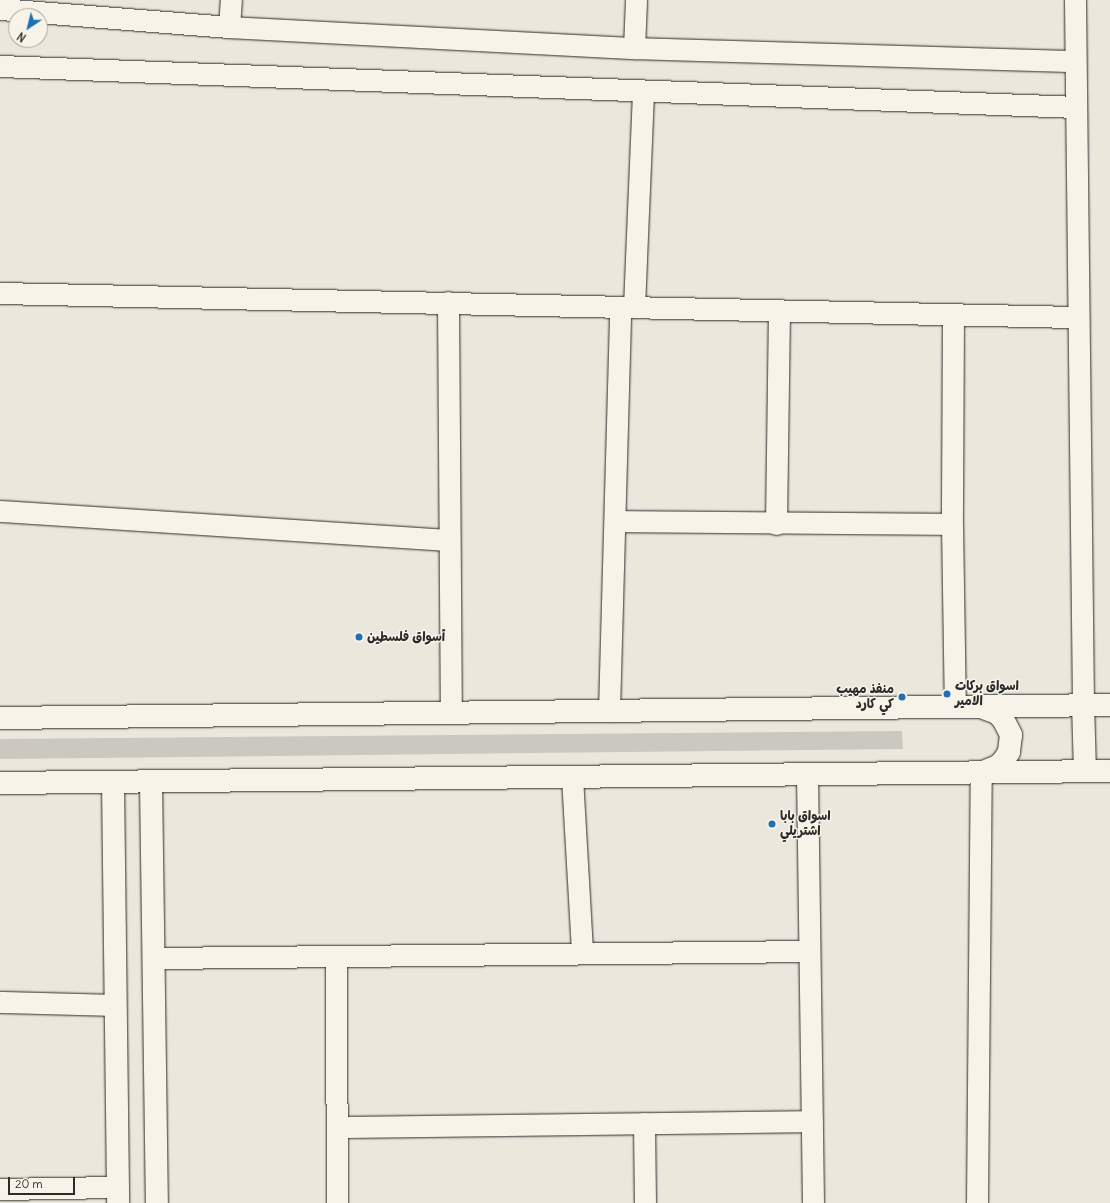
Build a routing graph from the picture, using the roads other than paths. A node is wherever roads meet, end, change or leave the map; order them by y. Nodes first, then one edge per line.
1 (231, 0) edge
2 (636, 0) edge
3 (1075, 0) edge
4 (0, 10) edge
5 (230, 27) junction
6 (634, 48) junction
7 (1075, 61) junction
8 (0, 66) edge
9 (643, 92) junction
10 (1075, 107) junction
11 (0, 293) edge
12 (448, 302) junction
13 (627, 307) junction
14 (779, 311) junction
15 (953, 315) junction
16 (1078, 317) junction
17 (0, 511) edge
18 (615, 521) junction
19 (776, 524) junction
20 (952, 524) junction
21 (449, 540) junction
22 (1083, 704) junction
23 (1110, 705) edge
24 (955, 707) junction
25 (980, 707) junction
26 (609, 711) junction
27 (451, 713) junction
28 (0, 718) edge
29 (1085, 771) junction
30 (1110, 771) edge
31 (981, 772) junction
32 (807, 774) junction
33 (572, 777) junction
34 (113, 782) junction
35 (151, 782) junction
36 (0, 783) edge
37 (809, 952) junction
38 (582, 953) junction
39 (336, 956) junction
40 (156, 958) junction
41 (0, 1002) edge
42 (115, 1005) junction
43 (812, 1121) junction
44 (644, 1123) junction
45 (337, 1127) junction
46 (0, 1189) edge
47 (118, 1195) edge
48 (157, 1203) edge
49 (337, 1203) edge
50 (645, 1203) edge
51 (813, 1203) edge
52 (977, 1203) edge

1 - 5 street
2 - 6 street
3 - 7 street
4 - 5 street
5 - 6 street
6 - 7 street
7 - 10 street
8 - 9 street
9 - 10 street
9 - 13 street
10 - 16 street
11 - 12 street
12 - 13 street
12 - 21 street
13 - 14 street
13 - 18 street
14 - 15 street
14 - 19 street
15 - 16 street
15 - 20 street
16 - 22 street
17 - 21 street
18 - 19 street
18 - 26 street
19 - 20 street
20 - 24 street
21 - 27 street
22 - 23 main road
22 - 25 main road
22 - 29 main road
24 - 25 main road
24 - 26 main road
25 - 31 main road
26 - 27 main road
27 - 28 main road
29 - 30 main road
29 - 31 main road
31 - 32 main road
31 - 52 street
32 - 33 main road
32 - 37 street
33 - 35 main road
33 - 38 street
34 - 35 main road
34 - 36 main road
34 - 42 main road
35 - 40 main road
37 - 38 street
37 - 43 street
38 - 39 street
39 - 40 street
39 - 45 street
40 - 48 main road
41 - 42 street
42 - 47 main road
43 - 44 street
43 - 51 street
44 - 45 street
44 - 50 street
45 - 49 street
46 - 47 street

